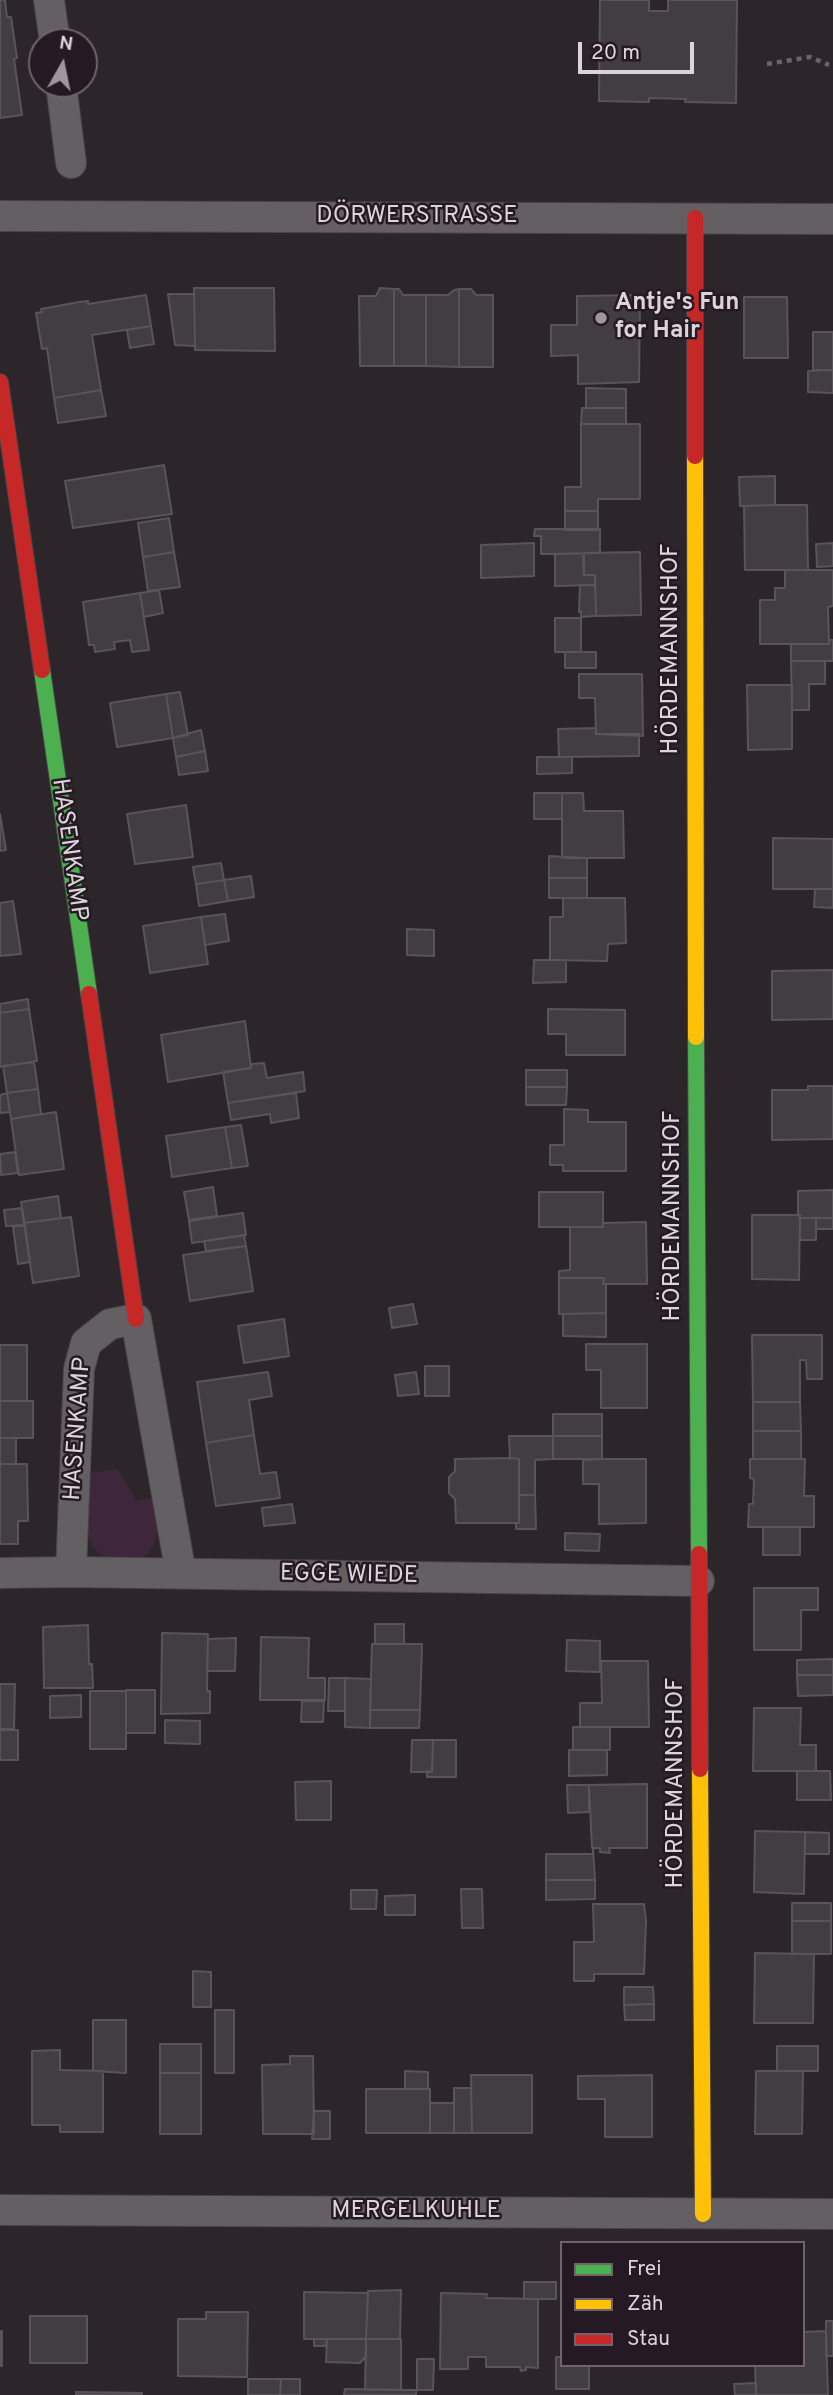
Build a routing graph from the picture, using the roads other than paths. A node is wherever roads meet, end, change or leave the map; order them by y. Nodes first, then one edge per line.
1 (49, 0) edge
2 (53, 28) edge
3 (63, 98) edge
4 (71, 163) dead end
5 (0, 216) edge
6 (695, 218) junction
7 (833, 219) edge
8 (0, 382) edge
9 (136, 1319) junction
10 (71, 1572) junction
11 (0, 1573) edge
12 (181, 1574) junction
13 (699, 1581) junction
14 (0, 2210) edge
15 (703, 2214) junction
16 (833, 2214) edge

1 - 2 street
3 - 4 street
5 - 6 street, DÖRWERSTRASSE
6 - 7 street, DÖRWERSTRASSE
6 - 13 street, HÖRDEMANNSHOF
8 - 9 street, HASENKAMP
9 - 10 street, HASENKAMP
9 - 12 street, HASENKAMP
10 - 11 street, EGGE WIEDE
10 - 12 street, EGGE WIEDE
12 - 13 street, EGGE WIEDE
13 - 15 street, HÖRDEMANNSHOF
14 - 15 street, MERGELKUHLE
15 - 16 street, MERGELKUHLE

